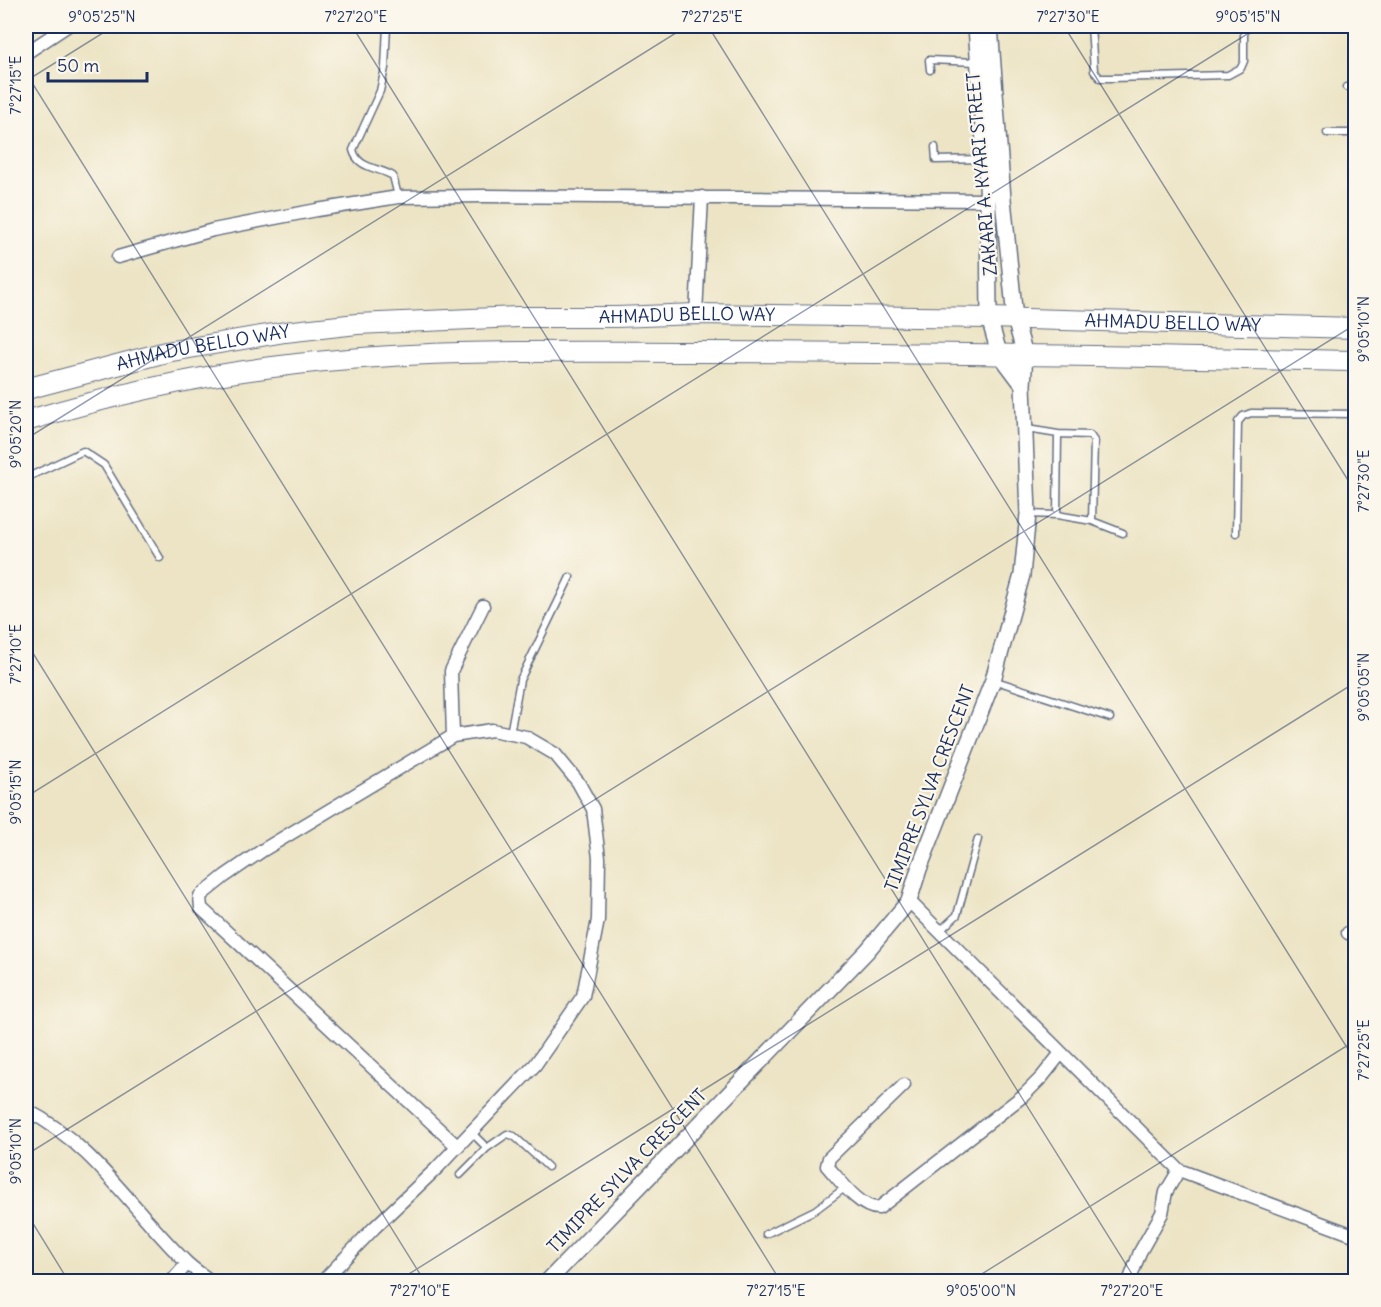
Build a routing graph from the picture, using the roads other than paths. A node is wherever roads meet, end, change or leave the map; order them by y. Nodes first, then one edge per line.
1 (67, 26) edge
2 (387, 26) edge
3 (976, 26) edge
4 (990, 26) edge
5 (1091, 26) edge
6 (1244, 26) edge
7 (26, 53) edge
8 (977, 62) junction
9 (930, 70) dead end
10 (1356, 86) edge
11 (1346, 87) dead end
12 (1327, 133) dead end
13 (1356, 133) edge
14 (935, 147) dead end
15 (985, 159) junction
16 (398, 197) junction
17 (702, 197) junction
18 (987, 200) junction
19 (118, 257) dead end
20 (696, 314) junction
21 (989, 318) junction
22 (1016, 319) junction
23 (1356, 328) edge
24 (999, 353) junction
25 (1025, 355) junction
26 (1356, 361) edge
27 (1023, 386) junction
28 (26, 389) edge
29 (1356, 414) edge
30 (26, 421) edge
31 (1026, 429) junction
32 (1058, 434) junction
33 (26, 478) edge
34 (1028, 514) junction
35 (1057, 515) junction
36 (1092, 521) junction
37 (1123, 533) dead end
38 (1236, 533) dead end
39 (160, 558) dead end
40 (570, 577) dead end
41 (483, 606) dead end
42 (993, 680) junction
43 (1110, 718) dead end
44 (510, 734) junction
45 (453, 736) junction
46 (978, 839) dead end
47 (909, 901) junction
48 (933, 925) junction
49 (1062, 1053) junction
50 (903, 1085) dead end
51 (26, 1110) edge
52 (471, 1132) junction
53 (458, 1147) junction
54 (487, 1148) junction
55 (548, 1167) dead end
56 (1179, 1170) junction
57 (460, 1175) dead end
58 (846, 1187) junction
59 (766, 1234) dead end
60 (1356, 1236) edge
61 (187, 1264) junction
62 (171, 1281) edge
63 (212, 1281) edge
64 (322, 1281) edge
65 (547, 1281) edge
66 (1129, 1281) edge

1 - 7 street
2 - 16 lane
3 - 8 street, ZAKARI A. KYARI STREET
4 - 22 street, ZAKARI A. KYARI STREET
5 - 6 lane
8 - 9 lane
8 - 15 street, ZAKARI A. KYARI STREET
10 - 11 lane
12 - 13 lane
14 - 15 lane
15 - 18 street, ZAKARI A. KYARI STREET
16 - 17 street
16 - 19 street
17 - 18 street
17 - 20 street
18 - 21 street, ZAKARI A. KYARI STREET
20 - 21 main road, AHMADU BELLO WAY
20 - 28 main road, AHMADU BELLO WAY
21 - 22 main road, AHMADU BELLO WAY
21 - 24 street
22 - 23 main road, AHMADU BELLO WAY
22 - 25 street, TIMIPRE SYLVA CRESCENT
24 - 25 main road, AHMADU BELLO WAY
24 - 27 street
24 - 30 main road, AHMADU BELLO WAY
25 - 26 main road, AHMADU BELLO WAY
25 - 27 street, TIMIPRE SYLVA CRESCENT
27 - 31 street, TIMIPRE SYLVA CRESCENT
29 - 38 lane
31 - 32 lane
31 - 34 street, TIMIPRE SYLVA CRESCENT
32 - 35 lane
32 - 36 lane
33 - 39 lane
34 - 35 lane
34 - 42 street, TIMIPRE SYLVA CRESCENT
35 - 36 lane
36 - 37 lane
40 - 44 lane
41 - 45 street
42 - 43 lane
42 - 47 street, TIMIPRE SYLVA CRESCENT
44 - 45 street
44 - 52 street
45 - 53 street
46 - 48 lane
47 - 48 street
47 - 65 street, TIMIPRE SYLVA CRESCENT
48 - 49 street
49 - 56 street
49 - 58 street
50 - 58 street
51 - 61 street
52 - 53 street
52 - 54 lane
53 - 64 street
54 - 55 lane
54 - 57 lane
56 - 60 street
56 - 66 street
58 - 59 lane
61 - 62 street
61 - 63 street

